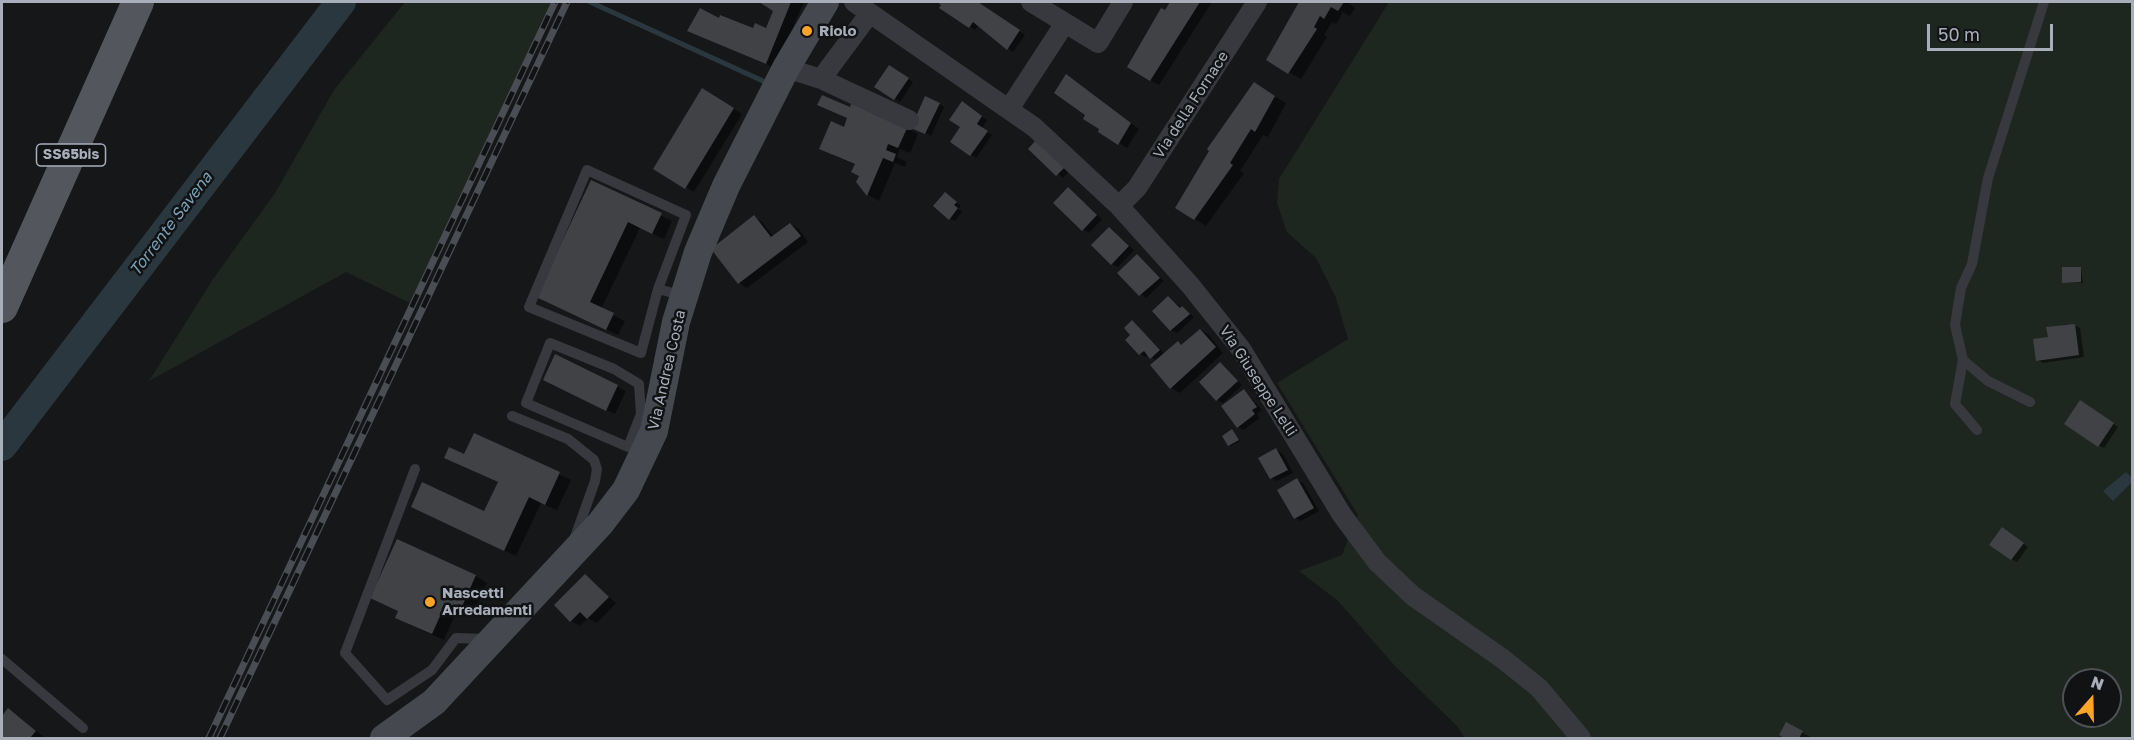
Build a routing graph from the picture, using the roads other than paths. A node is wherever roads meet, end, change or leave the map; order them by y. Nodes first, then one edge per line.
1 (138, 2) edge
2 (825, 2) edge
3 (854, 2) edge
4 (1032, 2) edge
5 (1257, 2) edge
6 (2044, 2) edge
7 (1120, 3) edge
8 (870, 13) junction
9 (1065, 23) junction
10 (786, 68) junction
11 (821, 79) junction
12 (1009, 109) junction
13 (909, 120) dead end
14 (1119, 206) junction
15 (671, 292) junction
16 (2, 307) edge
17 (1963, 360) junction
18 (2030, 402) dead end
19 (650, 413) junction
20 (512, 416) dead end
21 (1977, 430) dead end
22 (415, 469) dead end
23 (569, 558) junction
24 (494, 639) junction
25 (2, 658) edge
26 (83, 728) dead end
27 (384, 738) edge
28 (1581, 738) edge

1 - 16 main road, SS65bis
2 - 10 main road, Via Andrea Costa
3 - 8 street, Via Giuseppe Lelli
4 - 9 street
5 - 14 street, Via della Fornace
6 - 17 lane
7 - 9 street
8 - 11 street
8 - 12 street, Via Giuseppe Lelli
9 - 12 street
10 - 11 street
10 - 15 main road, Via Andrea Costa
11 - 13 street
12 - 14 street, Via Giuseppe Lelli
14 - 28 street, Via Giuseppe Lelli
15 - 15 lane
15 - 19 main road, Via Andrea Costa
17 - 18 lane
17 - 21 lane
19 - 19 lane
19 - 23 main road, Via Andrea Costa
20 - 23 lane
22 - 24 lane
23 - 24 main road, Via Andrea Costa
24 - 27 main road, Via Andrea Costa
25 - 26 lane

